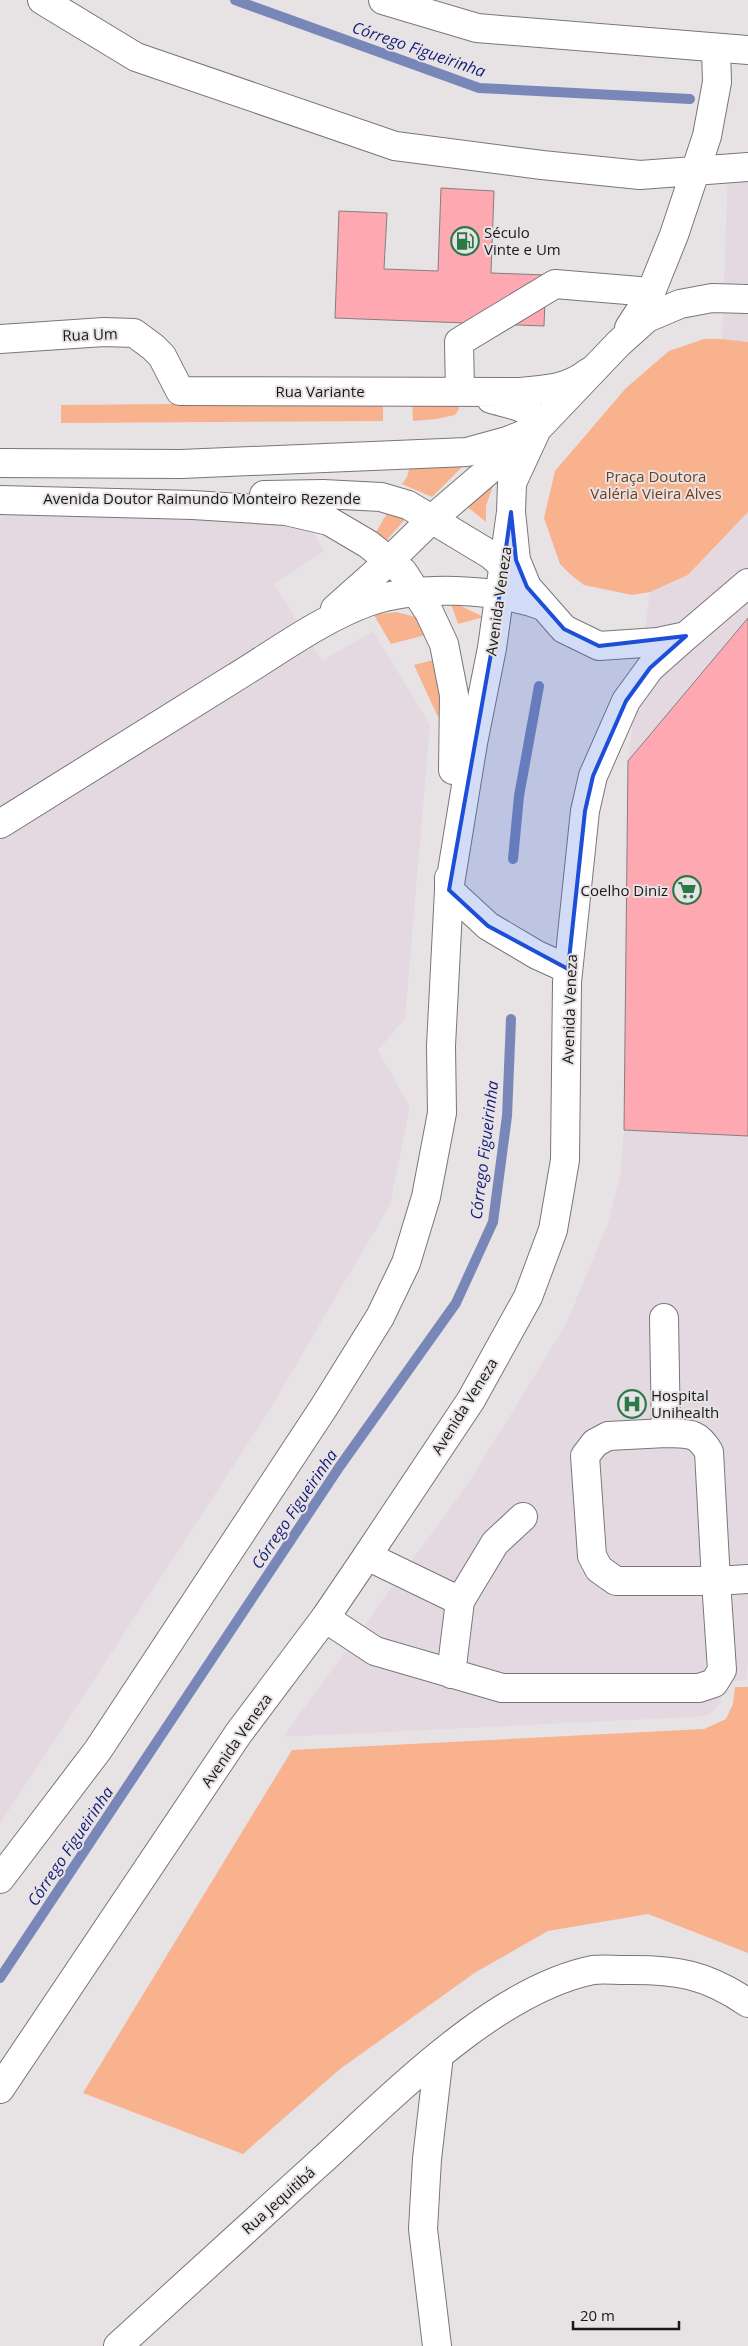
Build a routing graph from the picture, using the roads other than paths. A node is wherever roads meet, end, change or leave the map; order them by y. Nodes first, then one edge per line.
1 (42, 0) edge
2 (382, 0) edge
3 (716, 49) junction
4 (748, 50) edge
5 (748, 166) edge
6 (695, 172) junction
7 (651, 292) junction
8 (748, 299) edge
9 (0, 339) edge
10 (619, 343) junction
11 (593, 369) junction
12 (180, 391) joint
13 (460, 392) junction
14 (538, 429) junction
15 (0, 463) edge
16 (0, 500) edge
17 (511, 512) junction
18 (432, 519) junction
19 (389, 561) junction
20 (504, 566) junction
21 (748, 583) edge
22 (417, 593) junction
23 (501, 593) junction
24 (535, 596) junction
25 (305, 634) junction
26 (686, 636) junction
27 (0, 824) edge
28 (449, 890) junction
29 (568, 969) junction
30 (664, 1318) dead end
31 (666, 1433) junction
32 (523, 1517) dead end
33 (367, 1556) junction
34 (748, 1579) edge
35 (716, 1581) junction
36 (460, 1601) junction
37 (325, 1618) junction
38 (451, 1674) junction
39 (0, 1880) edge
40 (748, 2003) edge
41 (439, 2055) junction
42 (0, 2089) edge
43 (118, 2346) edge
44 (437, 2346) edge

1 - 6 main road
2 - 3 main road
3 - 4 main road
3 - 6 main road
5 - 6 main road
6 - 7 main road
7 - 10 main road
7 - 13 main road
8 - 10 main road
9 - 12 main road, Rua Um
10 - 11 main road
11 - 13 main road, Rua Variante
11 - 14 main road
12 - 13 main road, Rua Variante
13 - 14 main road, Rua Variante
14 - 15 main road
14 - 17 main road
14 - 18 main road
16 - 18 main road, Avenida Doutor Raimundo Monteiro Rezende
16 - 19 main road
17 - 20 main road, Avenida Veneza
17 - 24 main road
18 - 19 main road
18 - 20 main road, Avenida Doutor Raimundo Monteiro Rezende
19 - 22 main road
19 - 25 main road
20 - 23 main road, Avenida Veneza
20 - 24 main road, Avenida Doutor Raimundo Monteiro Rezende
21 - 26 main road
22 - 23 main road
22 - 25 main road
22 - 28 main road
23 - 24 main road
23 - 28 main road, Avenida Veneza
24 - 26 main road
25 - 27 main road
26 - 29 main road, Avenida Veneza
28 - 29 main road
28 - 39 main road, Avenida Veneza
29 - 33 main road, Avenida Veneza
30 - 31 main road
31 - 35 main road
31 - 35 main road
32 - 36 main road
33 - 36 main road
33 - 37 main road, Avenida Veneza
34 - 35 main road
35 - 38 main road
36 - 38 main road
37 - 38 main road
37 - 42 main road, Avenida Veneza
40 - 41 main road, Rua Jequitibá
41 - 43 main road, Rua Jequitibá
41 - 44 main road

